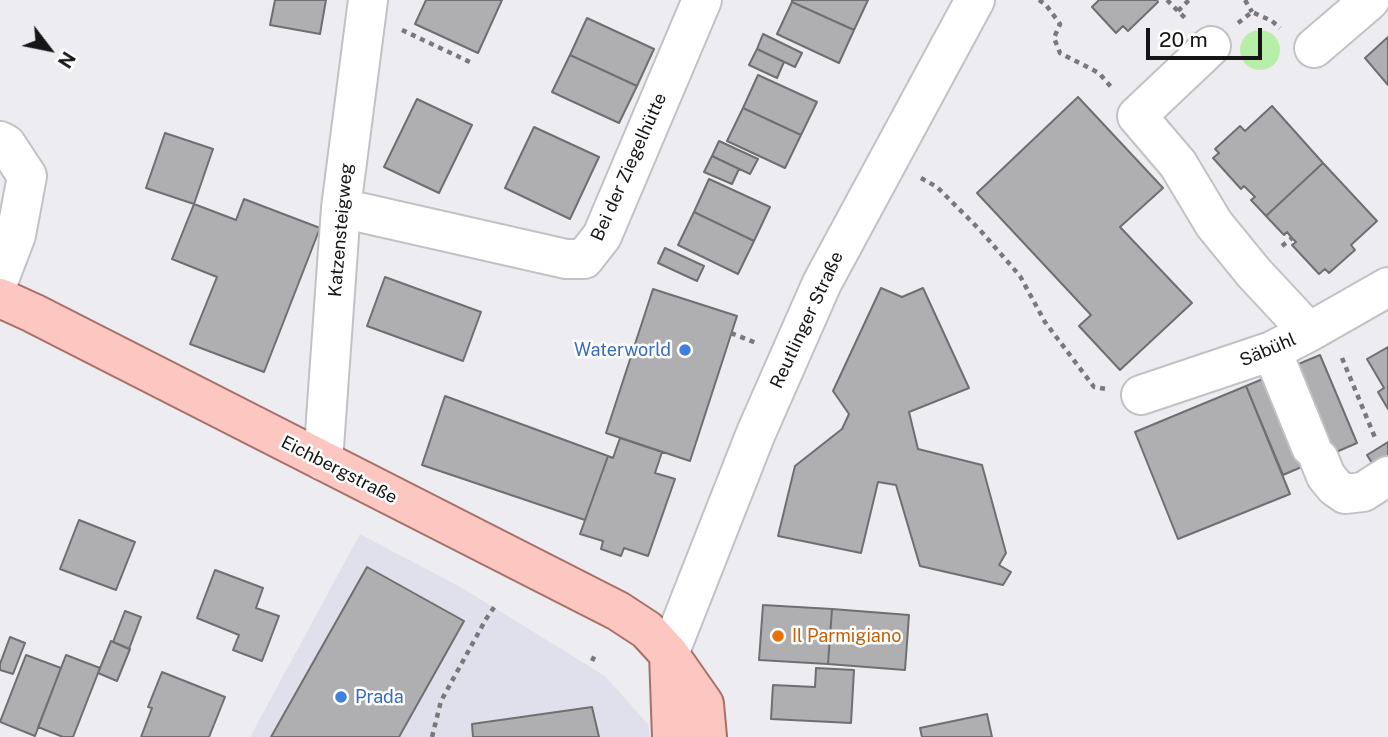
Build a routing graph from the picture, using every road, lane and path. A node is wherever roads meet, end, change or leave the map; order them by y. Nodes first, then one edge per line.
1 (702, 0) edge
2 (975, 0) edge
3 (1039, 0) edge
4 (1189, 0) edge
5 (1245, 0) edge
6 (1370, 0) edge
7 (367, 6) edge
8 (1178, 11) dead end
9 (1252, 12) junction
10 (1300, 41) joint
11 (1211, 46) joint
12 (472, 63) dead end
13 (1099, 72) dead end
14 (0, 141) edge
15 (920, 177) dead end
16 (341, 208) junction
17 (0, 277) edge
18 (1388, 287) edge
19 (0, 298) edge
20 (1309, 332) junction
21 (1272, 351) junction
22 (1353, 384) dead end
23 (1141, 396) joint
24 (1382, 459) edge
25 (323, 461) junction
26 (497, 603) dead end
27 (669, 654) junction
28 (432, 737) edge
29 (671, 737) edge
30 (707, 737) edge

1 - 16 street, Bei der Ziegelhütte
2 - 27 street, Reutlinger Straße
3 - 13 path
4 - 8 path
5 - 9 path
6 - 10 street
7 - 12 path
7 - 16 street, Katzensteigweg
9 - 10 path
9 - 11 path
11 - 20 street
14 - 17 street
15 - 23 path
16 - 25 street, Katzensteigweg
18 - 20 street, Säbühl
19 - 25 main road, Eichbergstraße
20 - 21 street, Säbühl
21 - 23 street, Säbühl
21 - 24 street
22 - 24 path
25 - 27 main road, Eichbergstraße
26 - 28 path
27 - 29 main road, Reutlinger Straße
27 - 30 main road

